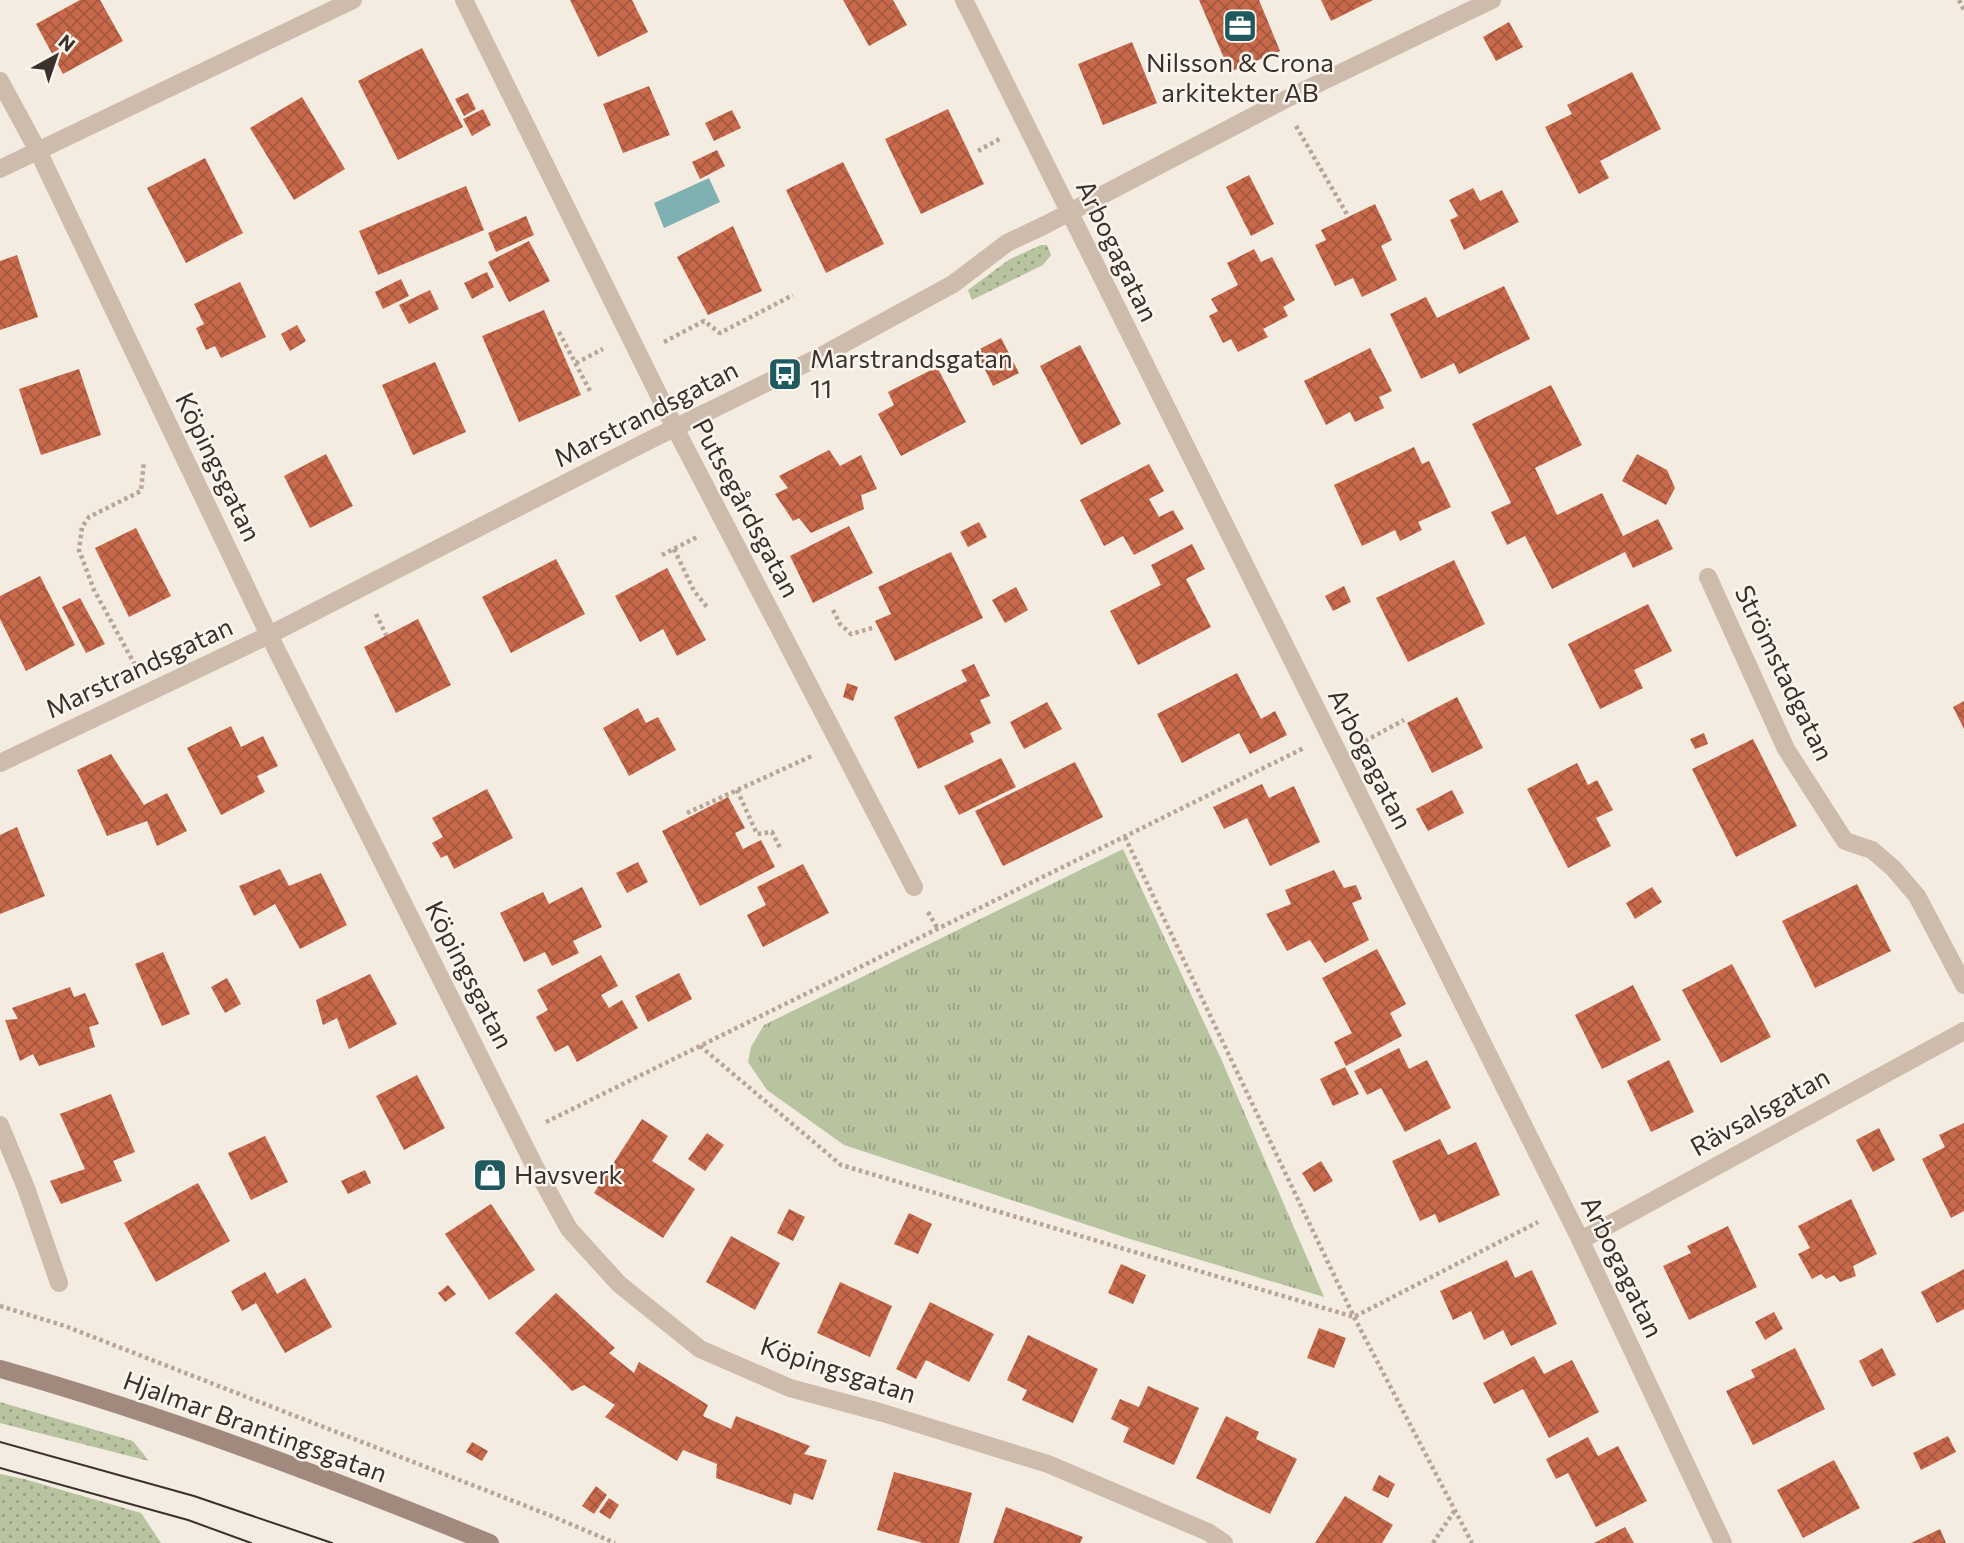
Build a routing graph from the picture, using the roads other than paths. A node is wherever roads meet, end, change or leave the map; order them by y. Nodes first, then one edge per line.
1 (353, 0) edge
2 (464, 0) edge
3 (964, 0) edge
4 (1492, 0) edge
5 (0, 81) edge
6 (38, 151) junction
7 (0, 169) edge
8 (1068, 212) junction
9 (675, 428) junction
10 (1708, 577) dead end
11 (269, 635) junction
12 (0, 763) edge
13 (914, 887) dead end
14 (1964, 985) edge
15 (1964, 1031) edge
16 (0, 1125) edge
17 (1581, 1240) junction
18 (60, 1283) dead end
19 (0, 1369) edge
20 (490, 1543) edge
21 (1224, 1543) edge
22 (1723, 1543) edge

1 - 6 street
2 - 9 street, Putsegårdsgatan
3 - 8 street, Arbogagatan
4 - 8 street, Marstrandsgatan
5 - 6 street, Köpingsgatan
6 - 7 street
6 - 11 street, Köpingsgatan
8 - 9 street, Marstrandsgatan
8 - 17 street, Arbogagatan
9 - 11 street, Marstrandsgatan
9 - 13 street, Putsegårdsgatan
10 - 14 street, Strömstadgatan
11 - 12 street, Marstrandsgatan
11 - 21 street, Köpingsgatan
15 - 17 street, Rävsalsgatan
16 - 18 street
17 - 22 street, Arbogagatan
19 - 20 main road, Hjalmar Brantingsgatan

